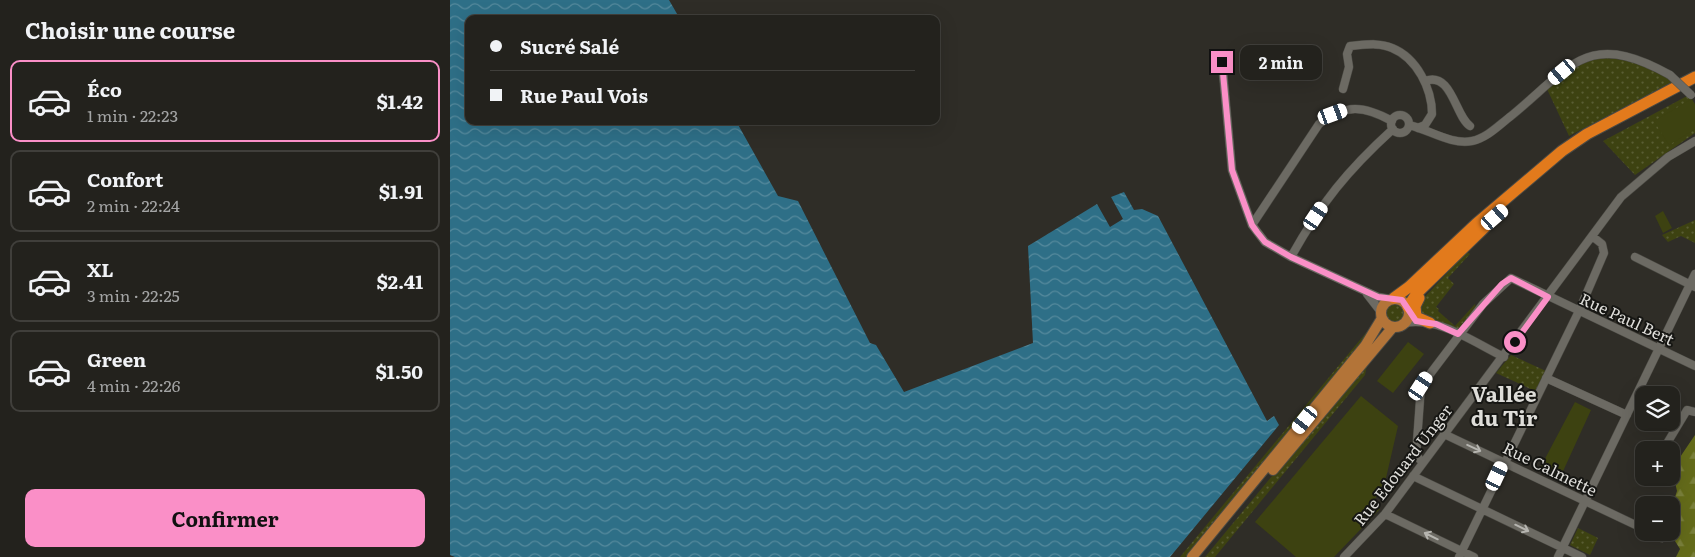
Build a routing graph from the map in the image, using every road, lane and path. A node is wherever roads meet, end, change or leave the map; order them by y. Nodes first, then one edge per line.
1 (1222, 62) dead end
2 (1695, 76) edge
3 (1425, 81) junction
4 (1695, 82) edge
5 (1343, 89) dead end
6 (1693, 98) edge
7 (1392, 125) junction
8 (1410, 125) junction
9 (1470, 126) dead end
10 (1418, 128) junction
11 (1695, 141) edge
12 (1503, 210) junction
13 (1252, 225) junction
14 (1592, 236) junction
15 (1291, 257) junction
16 (1635, 257) dead end
17 (1695, 274) edge
18 (1692, 286) edge
19 (1362, 289) junction
20 (1548, 297) junction
21 (1392, 299) junction
22 (1374, 301) junction
23 (1408, 308) junction
24 (1579, 311) junction
25 (1381, 315) junction
26 (1416, 321) junction
27 (1405, 323) junction
28 (1430, 323) junction
29 (1393, 327) junction
30 (1458, 334) junction
31 (1365, 346) junction
32 (1658, 348) junction
33 (1504, 356) junction
34 (1695, 366) edge
35 (1546, 378) junction
36 (1695, 412) edge
37 (1627, 415) junction
38 (1444, 434) junction
39 (1669, 441) edge
40 (1422, 462) junction
41 (1504, 462) junction
42 (1413, 476) junction
43 (1585, 501) junction
44 (1482, 509) junction
45 (1385, 514) junction
46 (1635, 525) edge
47 (1563, 547) junction
48 (1460, 554) edge
49 (1192, 557) edge
50 (1200, 557) edge
51 (1344, 557) edge
52 (1474, 557) edge
53 (1558, 557) edge
54 (1582, 557) edge

1 - 13 street
2 - 21 highway
3 - 5 street
3 - 9 street
3 - 10 street
4 - 12 highway
6 - 10 street, bridge
7 - 8 street
7 - 8 street
7 - 13 street
7 - 15 street
8 - 10 street
11 - 14 street, Rue Edouard Unger
12 - 23 highway
12 - 28 highway
13 - 15 street
14 - 20 street, Rue Edouard Unger
14 - 24 street
15 - 19 street
16 - 18 street
17 - 18 street
18 - 32 street
19 - 21 street
19 - 22 street
20 - 24 street, Rue Paul Bert
20 - 30 street, Rue Paul Bert
20 - 33 street, Rue Edouard Unger
21 - 23 main road
21 - 25 main road
22 - 25 street
22 - 31 main road
23 - 26 street
23 - 27 main road
24 - 32 street, Rue Paul Bert
24 - 35 street
25 - 29 main road
25 - 31 main road
26 - 27 street
26 - 28 street
27 - 29 main road
28 - 30 street
29 - 50 main road
30 - 33 street
30 - 40 street
31 - 49 main road
32 - 34 street, Rue Paul Bert
32 - 37 street
33 - 38 street, Rue Edouard Unger
35 - 37 street
35 - 41 street
36 - 39 street
37 - 43 street
38 - 40 street, Rue Edouard Unger
38 -> 41 street, Rue Calmette
40 - 42 street, Rue Edouard Unger
41 - 43 street, Rue Calmette
41 - 44 street
42 - 44 street
42 - 45 street, Rue Edouard Unger
43 - 46 street, Rue Calmette
43 - 47 street
44 -> 47 street
44 - 48 street
48 -> 45 street
45 - 51 street, Rue Edouard Unger
47 - 53 street
47 - 54 street
48 - 52 street

